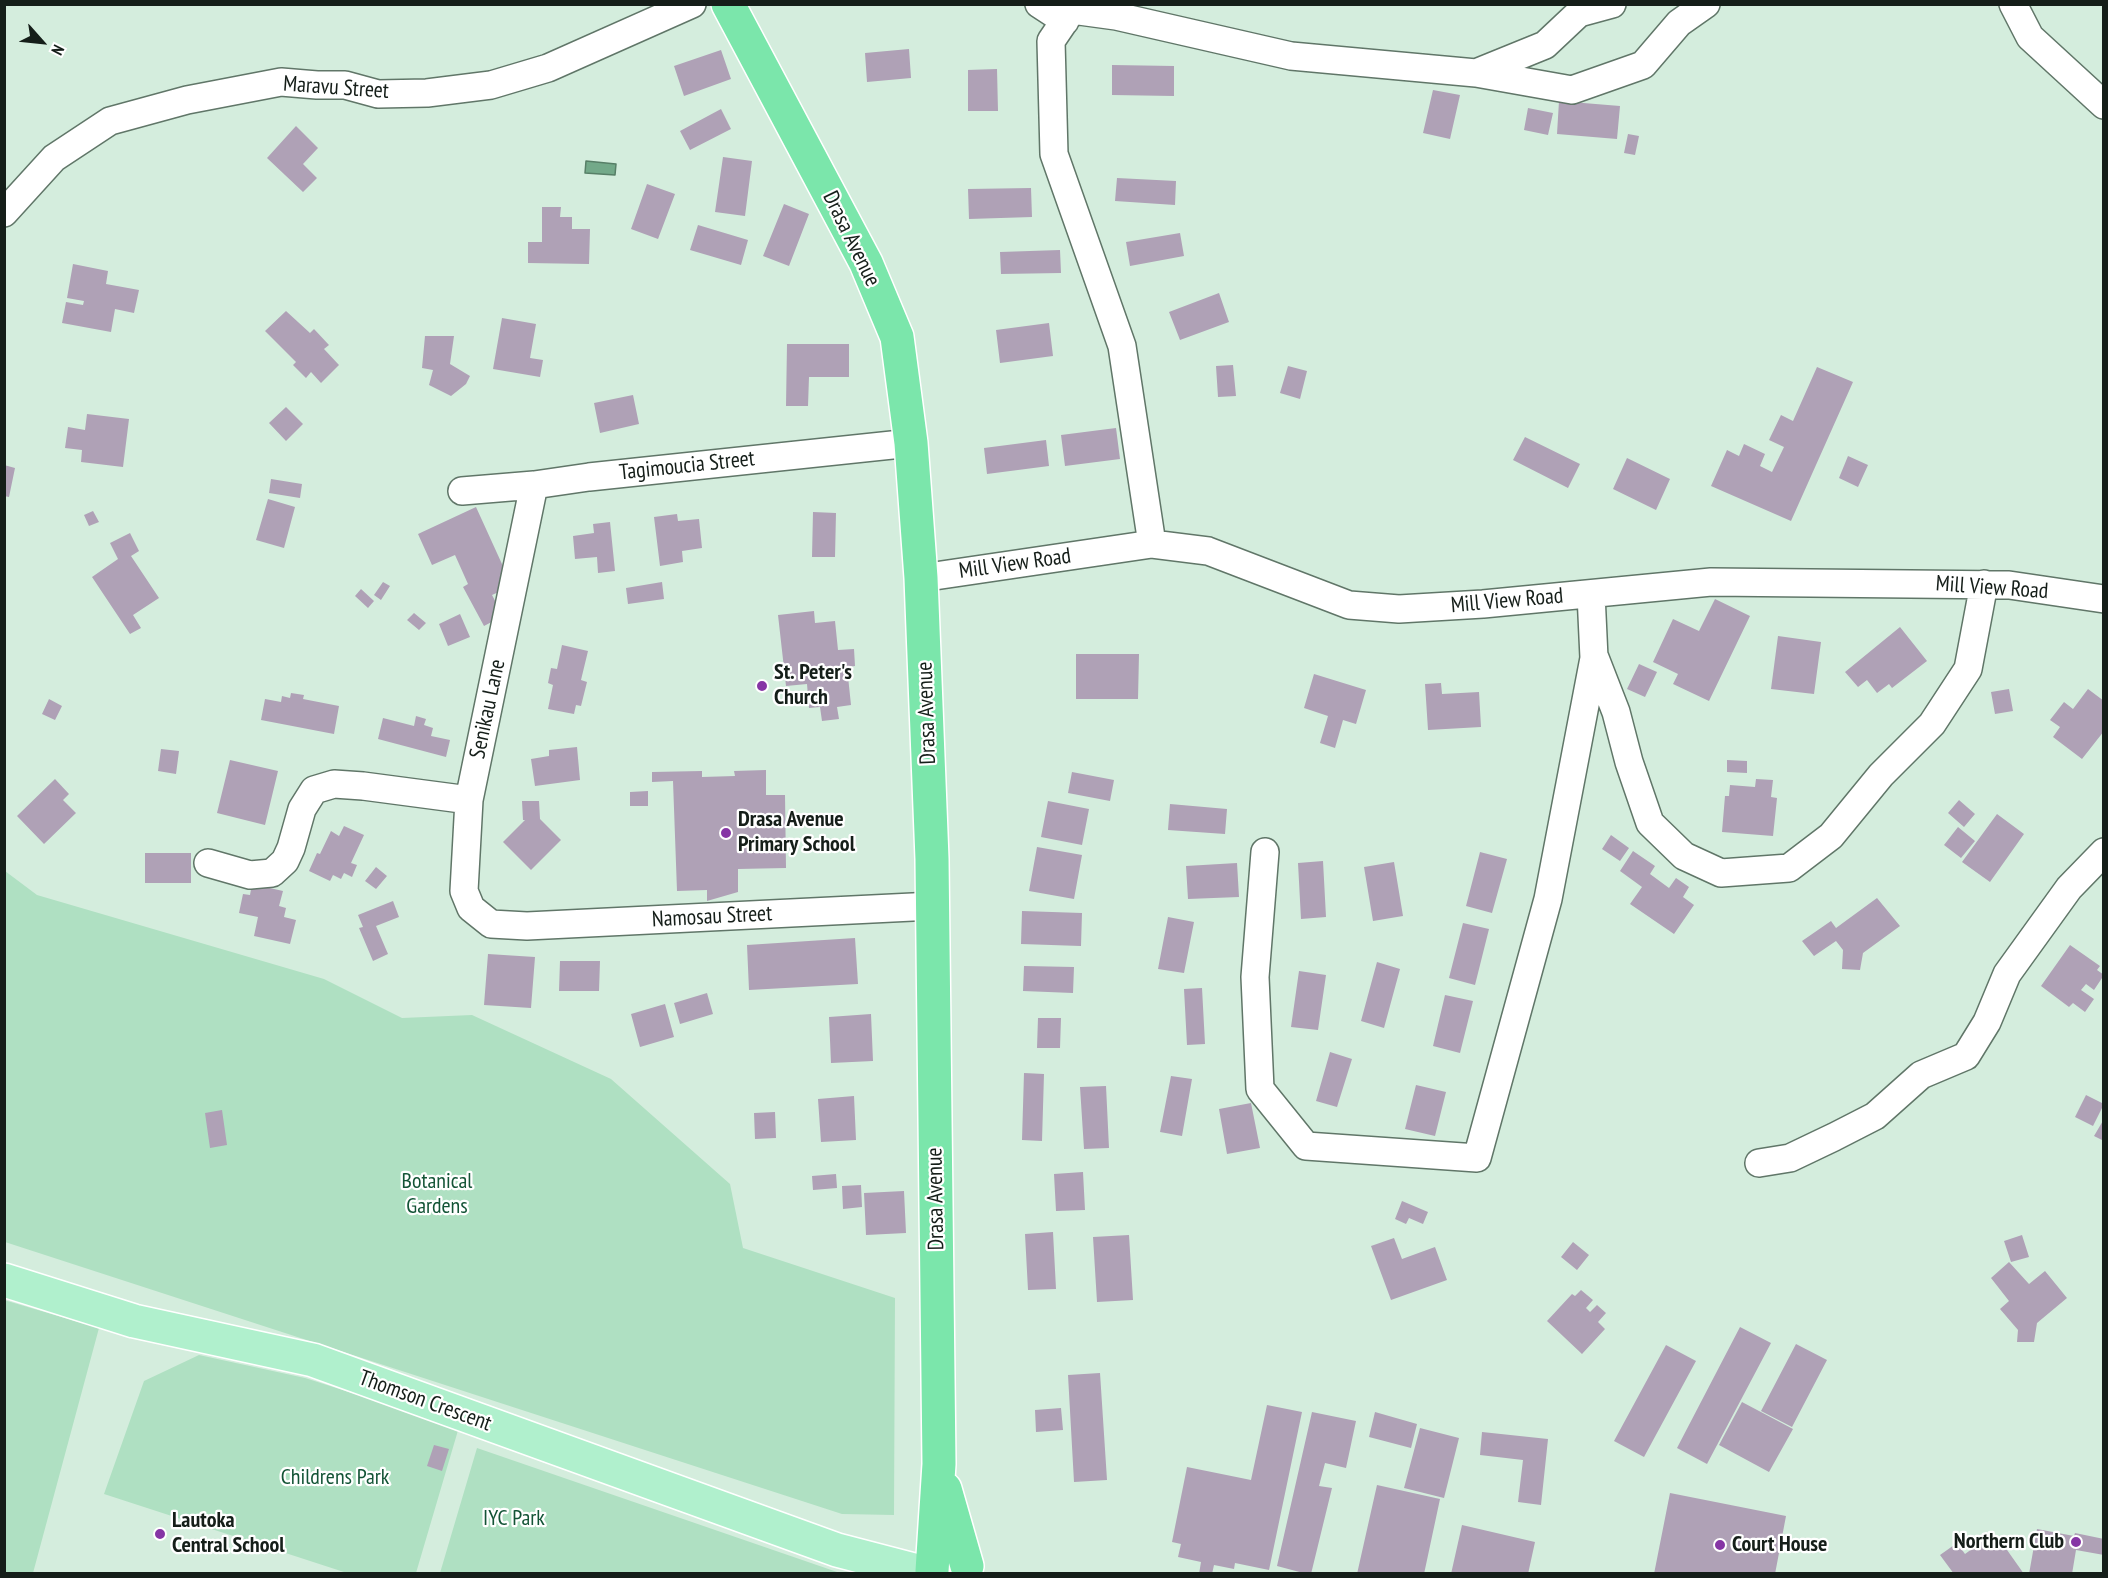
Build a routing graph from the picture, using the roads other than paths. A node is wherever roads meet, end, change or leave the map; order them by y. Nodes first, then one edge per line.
1 (692, 4) edge
2 (728, 4) edge
3 (1039, 4) edge
4 (1612, 4) edge
5 (1706, 4) edge
6 (2013, 4) edge
7 (1577, 9) edge
8 (1065, 21) junction
9 (1476, 73) junction
10 (2103, 105) edge
11 (4, 213) edge
12 (911, 443) junction
13 (534, 485) junction
14 (462, 491) dead end
15 (1152, 544) junction
16 (921, 578) junction
17 (1984, 584) junction
18 (1591, 594) junction
19 (2103, 599) edge
20 (1594, 658) junction
21 (469, 800) junction
22 (1265, 852) dead end
23 (2103, 852) edge
24 (208, 863) dead end
25 (933, 906) junction
26 (491, 924) joint
27 (1759, 1162) dead end
28 (4, 1280) edge
29 (939, 1464) junction
30 (837, 1550) junction
31 (971, 1570) edge
32 (930, 1573) edge
33 (872, 1574) edge

1 - 11 street, Maravu Street
2 - 12 highway, Drasa Avenue
3 - 8 street
4 - 7 street
5 - 9 street
6 - 10 street
7 - 9 street
8 - 9 street
8 - 15 street
12 - 13 street, Tagimoucia Street
12 - 16 highway, Drasa Avenue
13 - 14 street, Tagimoucia Street
13 - 21 street, Senikau Lane
15 - 16 street, Mill View Road
15 - 18 street, Mill View Road
16 - 25 highway, Drasa Avenue
17 - 18 street, Mill View Road
17 - 19 street, Mill View Road
17 - 20 street
18 - 20 street
20 - 22 street
21 - 24 street
21 - 26 street, Senikau Lane
23 - 27 street
25 - 26 street, Namosau Street
25 - 29 highway, Drasa Avenue
28 - 30 main road, Thomson Crescent
29 - 31 highway, Drasa Avenue
29 - 32 highway, Drasa Avenue
30 - 32 main road, Thomson Crescent
30 - 33 main road, Thomson Crescent
31 - 32 highway

